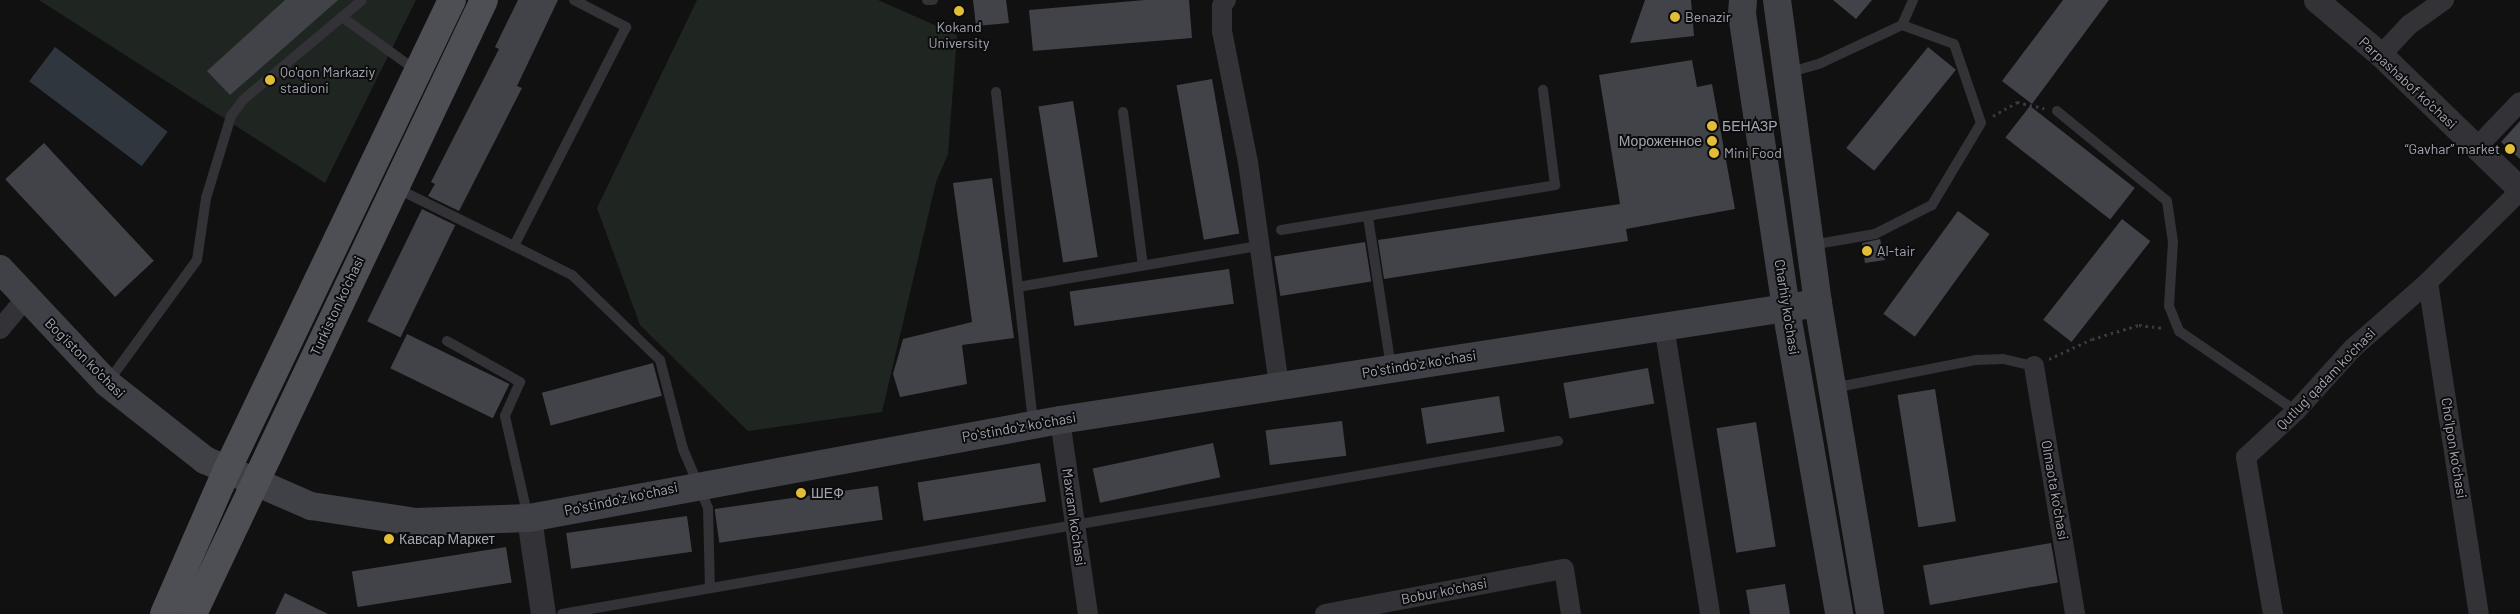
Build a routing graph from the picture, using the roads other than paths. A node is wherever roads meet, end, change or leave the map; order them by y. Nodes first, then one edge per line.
1 (362, 0) edge
2 (452, 0) edge
3 (484, 0) edge
4 (574, 0) edge
5 (927, 0) edge
6 (933, 0) edge
7 (1226, 0) edge
8 (1743, 0) edge
9 (1777, 0) edge
10 (1913, 0) edge
11 (2316, 0) edge
12 (2444, 0) edge
13 (342, 17) junction
14 (1902, 25) junction
15 (2381, 55) junction
16 (418, 72) junction
17 (1786, 74) junction
18 (1543, 90) dead end
19 (996, 92) dead end
20 (2520, 102) edge
21 (2057, 111) road end
22 (1123, 112) dead end
23 (2477, 147) junction
24 (393, 187) junction
25 (2520, 190) edge
26 (1368, 217) junction
27 (1281, 230) dead end
28 (1810, 245) junction
29 (514, 246) junction
30 (1259, 246) junction
31 (1143, 266) junction
32 (0, 270) edge
33 (2428, 282) junction
34 (1018, 288) junction
35 (26, 298) junction
36 (1818, 303) junction
37 (1786, 309) junction
38 (1664, 326) junction
39 (0, 329) edge
40 (447, 341) dead end
41 (2034, 366) joint
42 (1391, 368) junction
43 (107, 383) junction
44 (1279, 386) junction
45 (1832, 388) junction
46 (2296, 411) junction
47 (1060, 420) junction
48 (1033, 425) junction
49 (1558, 441) dead end
50 (227, 470) junction
51 (254, 482) junction
52 (699, 484) junction
53 (529, 518) junction
54 (1074, 522) junction
55 (710, 588) junction
56 (1380, 609) edge
57 (164, 614) edge
58 (193, 614) edge
59 (543, 614) edge
60 (562, 614) edge
61 (1088, 614) edge
62 (1324, 614) edge
63 (1572, 614) edge
64 (1710, 614) edge
65 (1839, 614) edge
66 (1870, 614) edge
67 (2075, 614) edge
68 (2273, 614) edge
69 (2479, 614) edge

1 - 13 lane
2 - 16 main road, Turkiston ko'chasi
3 - 24 main road, Turkiston ko'chasi
4 - 29 lane
5 - 6 lane
7 - 30 street
8 - 37 main road, Charhiy ko'chasi
9 - 17 main road
10 - 14 lane
11 - 15 street, Parpashabof ko'chasi
12 - 15 street
13 - 16 lane
13 - 43 lane
14 - 17 lane
14 - 28 lane
15 - 23 street, Parpashabof ko'chasi
16 - 50 main road, Turkiston ko'chasi
17 - 28 main road
18 - 26 lane
19 - 34 lane
20 - 23 street
21 - 46 lane
22 - 31 lane
23 - 25 street, Parpashabof ko'chasi
24 - 29 lane
24 - 51 main road, Turkiston ko'chasi
25 - 33 street, Qutlug' qadam ko'chasi
26 - 27 lane
26 - 42 lane
28 - 36 main road
29 - 52 lane
30 - 31 lane
30 - 44 street
31 - 34 lane
32 - 35 main road, Bog'iston ko'chasi
33 - 46 street, Qutlug' qadam ko'chasi
33 - 69 street, Cho'lpon ko'chasi
34 - 48 lane
35 - 39 street
35 - 43 main road, Bog'iston ko'chasi
36 - 37 main road, Poʻstindoʻz koʻchasi
36 - 45 main road
37 - 38 main road, Poʻstindoʻz koʻchasi
37 - 65 main road, Charhiy ko'chasi
38 - 42 main road, Poʻstindoʻz koʻchasi
38 - 64 street
40 - 53 lane
41 - 45 lane
41 - 67 street, Olmaota ko'chasi
42 - 44 main road, Poʻstindoʻz koʻchasi
43 - 50 main road, Bog'iston ko'chasi
44 - 47 main road, Poʻstindoʻz koʻchasi
45 - 66 main road
46 - 68 street, Qutlug' qadam ko'chasi
47 - 48 main road, Poʻstindoʻz koʻchasi
47 - 54 street, Maxram ko'chasi
48 - 52 main road, Poʻstindoʻz koʻchasi
49 - 54 lane
50 - 51 main road, Poʻstindoʻz koʻchasi
50 - 57 main road, Turkiston ko'chasi
51 - 53 main road, Poʻstindoʻz koʻchasi
51 - 58 main road, Turkiston ko'chasi
52 - 53 main road, Poʻstindoʻz koʻchasi
52 - 55 lane
53 - 59 street
54 - 55 lane
54 - 61 street, Maxram ko'chasi
55 - 60 lane
56 - 62 street, Bobur ko'chasi
56 - 63 street, Bobur ko'chasi

